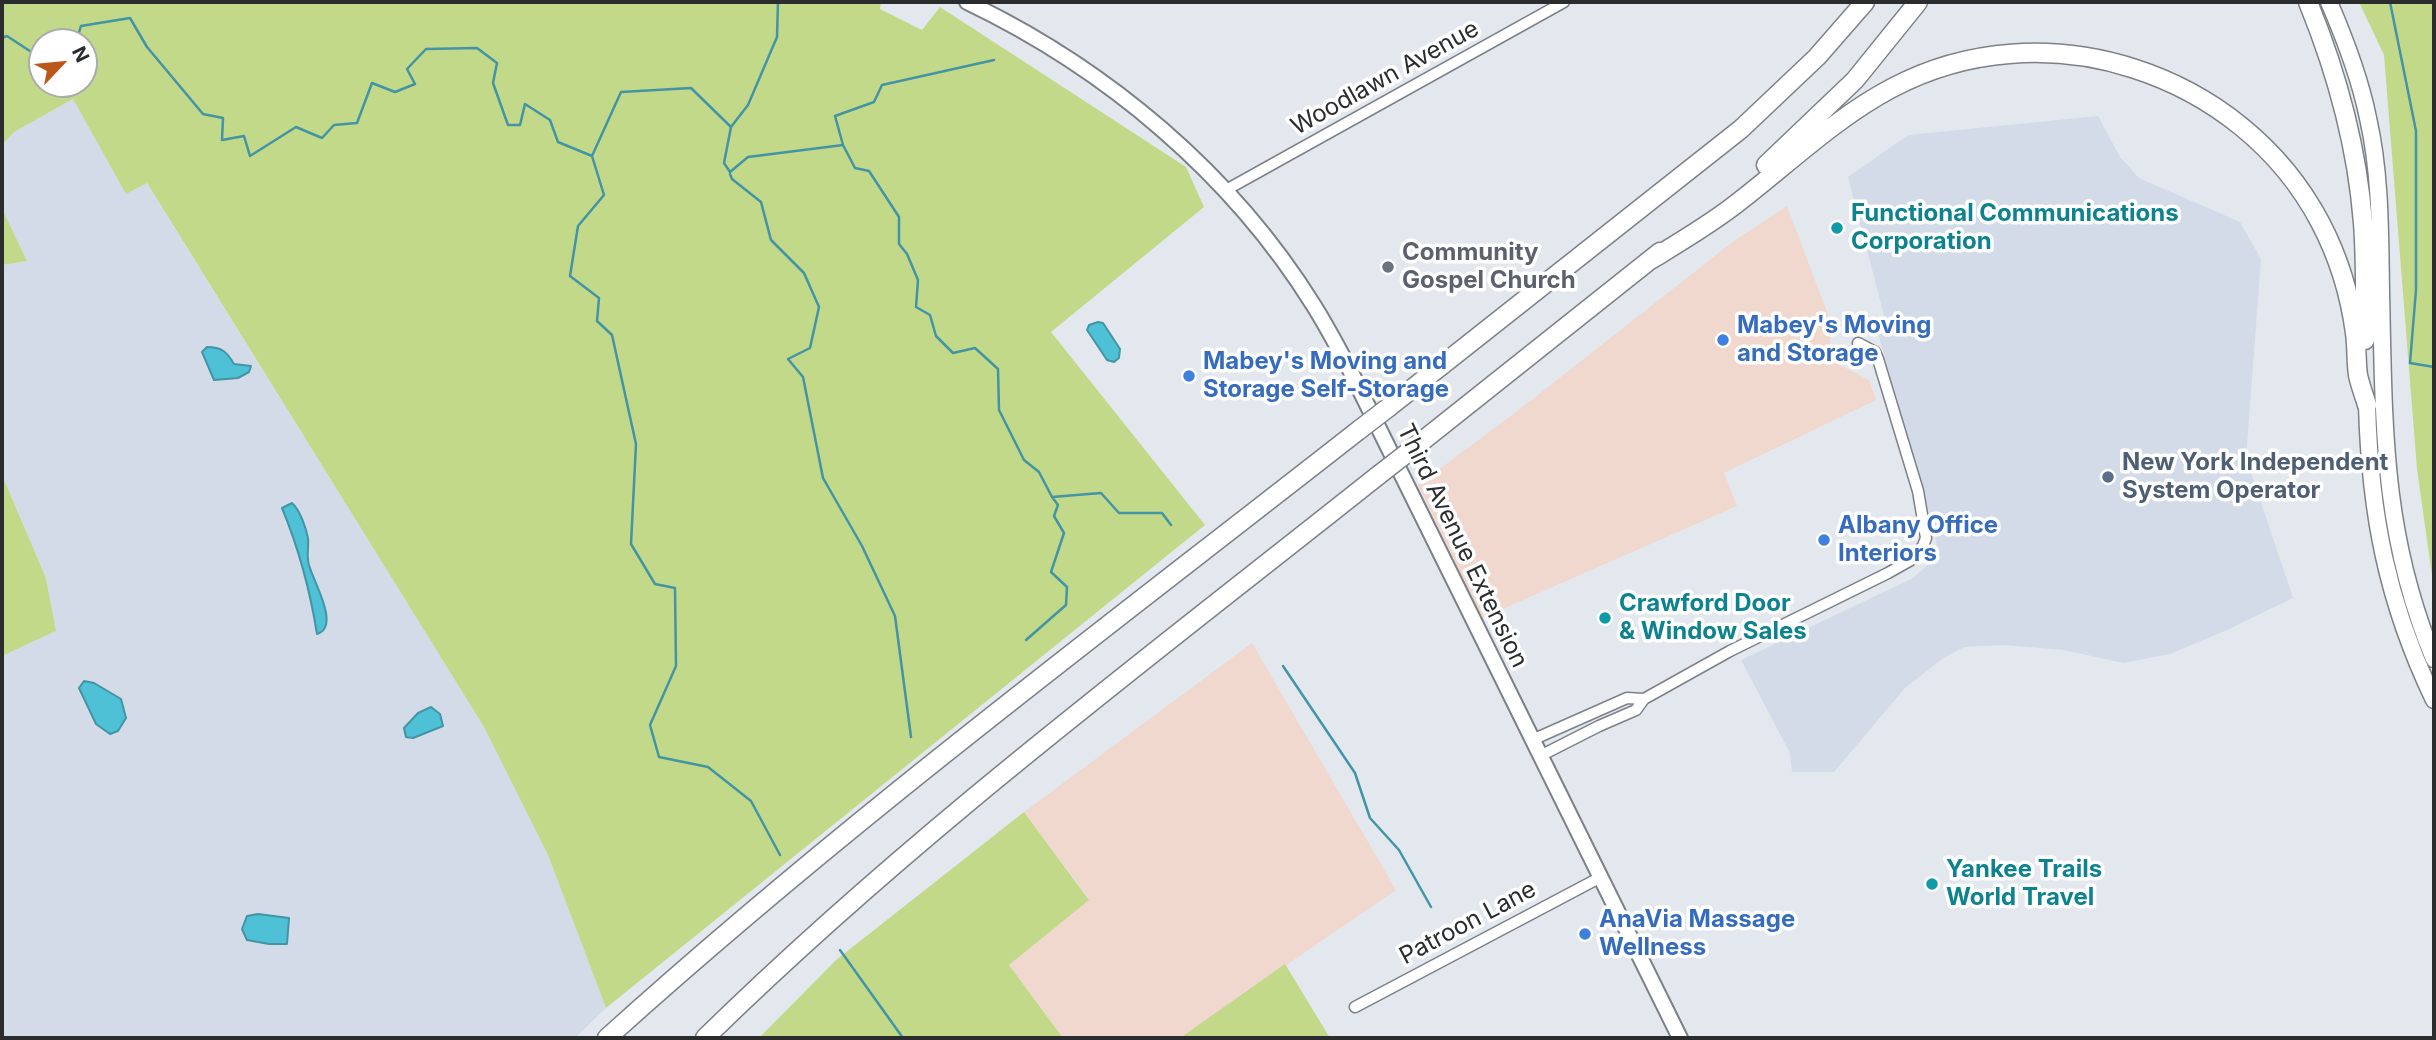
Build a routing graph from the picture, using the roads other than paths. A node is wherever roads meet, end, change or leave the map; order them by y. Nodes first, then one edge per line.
1 (967, 2) edge
2 (1564, 2) edge
3 (1865, 2) edge
4 (1918, 2) edge
5 (2308, 2) edge
6 (2329, 2) edge
7 (989, 7) edge
8 (1226, 190) junction
9 (1651, 259) junction
10 (1858, 343) dead end
11 (2367, 405) junction
12 (2434, 659) edge
13 (1644, 699) junction
14 (2434, 700) edge
15 (1532, 740) junction
16 (1540, 756) junction
17 (1601, 877) junction
18 (1355, 1007) dead end
19 (607, 1038) edge
20 (705, 1038) edge
21 (1680, 1038) edge

1 - 7 street, Third Avenue Extension
2 - 8 street, Woodlawn Avenue
3 - 19 highway, bridge
4 - 9 highway
5 - 11 highway
6 - 12 main road
7 - 8 street, Third Avenue Extension
8 - 15 street, Third Avenue Extension
9 - 11 highway
9 - 20 highway, bridge
10 - 13 street
11 - 14 main road
13 - 15 street
13 - 16 street
15 - 16 street, Third Avenue Extension
16 - 17 street, Third Avenue Extension
17 - 18 street, Patroon Lane
17 - 21 street, Third Avenue Extension

